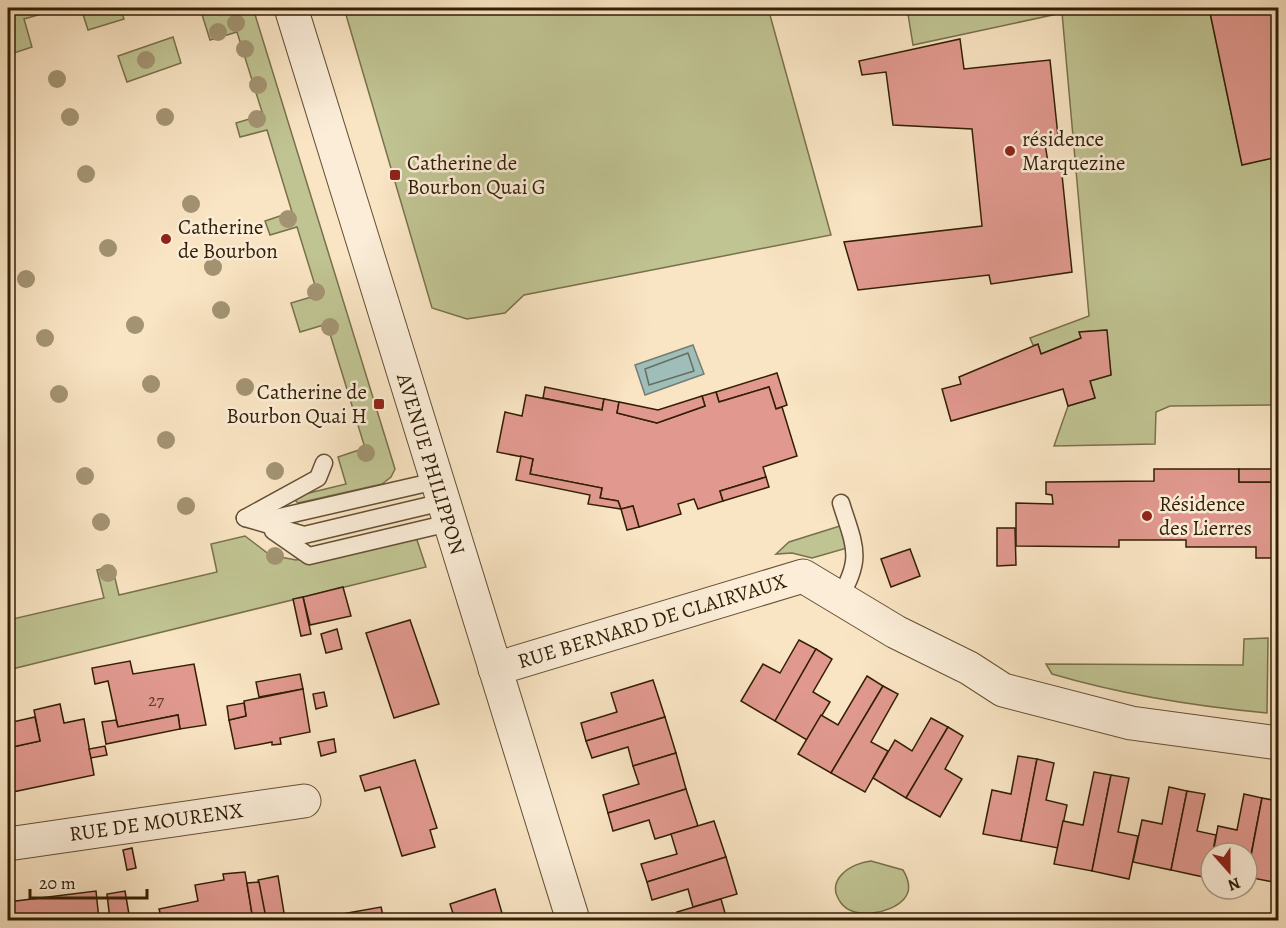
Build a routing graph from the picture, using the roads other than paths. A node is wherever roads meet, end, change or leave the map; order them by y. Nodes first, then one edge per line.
1 (291, 8) edge
2 (324, 463) dead end
3 (443, 502) junction
4 (841, 503) dead end
5 (260, 522) junction
6 (839, 598) junction
7 (495, 669) junction
8 (1278, 743) edge
9 (304, 801) dead end
10 (8, 844) edge
11 (573, 921) edge

1 - 3 street, AVENUE PHILIPPON
2 - 5 lane
3 - 5 lane
3 - 5 lane
3 - 7 street, AVENUE PHILIPPON
4 - 6 lane
6 - 7 street, RUE BERNARD DE CLAIRVAUX
6 - 8 street, RUE BERNARD DE CLAIRVAUX
7 - 11 street, AVENUE PHILIPPON
9 - 10 street, RUE DE MOURENX

